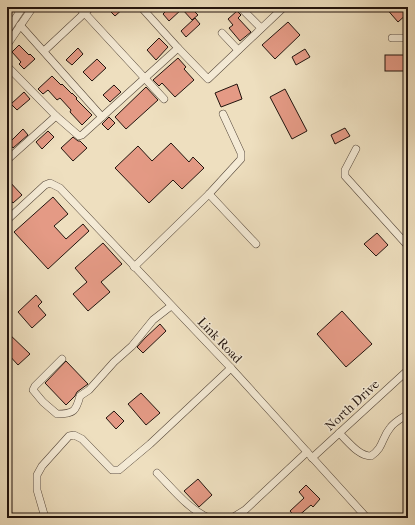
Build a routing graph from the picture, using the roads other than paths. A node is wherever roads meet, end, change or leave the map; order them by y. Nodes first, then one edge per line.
1 (23, 7) edge
2 (32, 7) edge
3 (79, 7) edge
4 (92, 7) edge
5 (141, 7) edge
6 (240, 7) edge
7 (284, 7) edge
8 (85, 13) junction
9 (20, 26) junction
10 (8, 27) edge
11 (261, 28) junction
12 (16, 32) junction
13 (222, 33) dead end
14 (392, 38) dead end
15 (408, 38) edge
16 (7, 45) edge
17 (178, 48) junction
18 (238, 50) junction
19 (44, 51) junction
20 (7, 66) edge
21 (145, 78) junction
22 (164, 99) dead end
23 (223, 114) dead end
24 (56, 116) junction
25 (102, 117) junction
26 (356, 149) dead end
27 (7, 160) edge
28 (209, 194) junction
29 (7, 220) edge
30 (256, 244) dead end
31 (408, 246) edge
32 (134, 267) junction
33 (171, 306) junction
34 (62, 359) dead end
35 (231, 368) junction
36 (408, 370) edge
37 (408, 414) edge
38 (339, 433) junction
39 (306, 452) junction
40 (312, 458) junction
41 (157, 473) dead end
42 (44, 514) dead end
43 (209, 518) edge
44 (232, 518) edge
45 (367, 518) edge

1 - 10 street
2 - 9 street
3 - 8 street
4 - 8 street
5 - 17 street
6 - 11 street
7 - 11 street
8 - 19 street
8 - 21 street
9 - 12 street
9 - 19 street
10 - 12 street
11 - 18 street
12 - 16 street
13 - 18 street
14 - 15 street
17 - 18 street
17 - 21 street
19 - 25 street
20 - 24 street
21 - 22 street
21 - 25 street
23 - 28 street
24 - 25 street
24 - 27 street
26 - 31 street
28 - 30 street
28 - 32 street
29 - 32 street, Link Road
32 - 33 street, Link Road
33 - 34 street
33 - 35 street, Link Road
35 - 39 street, Link Road
35 - 42 street
36 - 38 street, North Drive
37 - 38 street
38 - 40 street, North Drive
39 - 40 street, Link Road
39 - 44 street
40 - 45 street, Link Road
41 - 43 street

